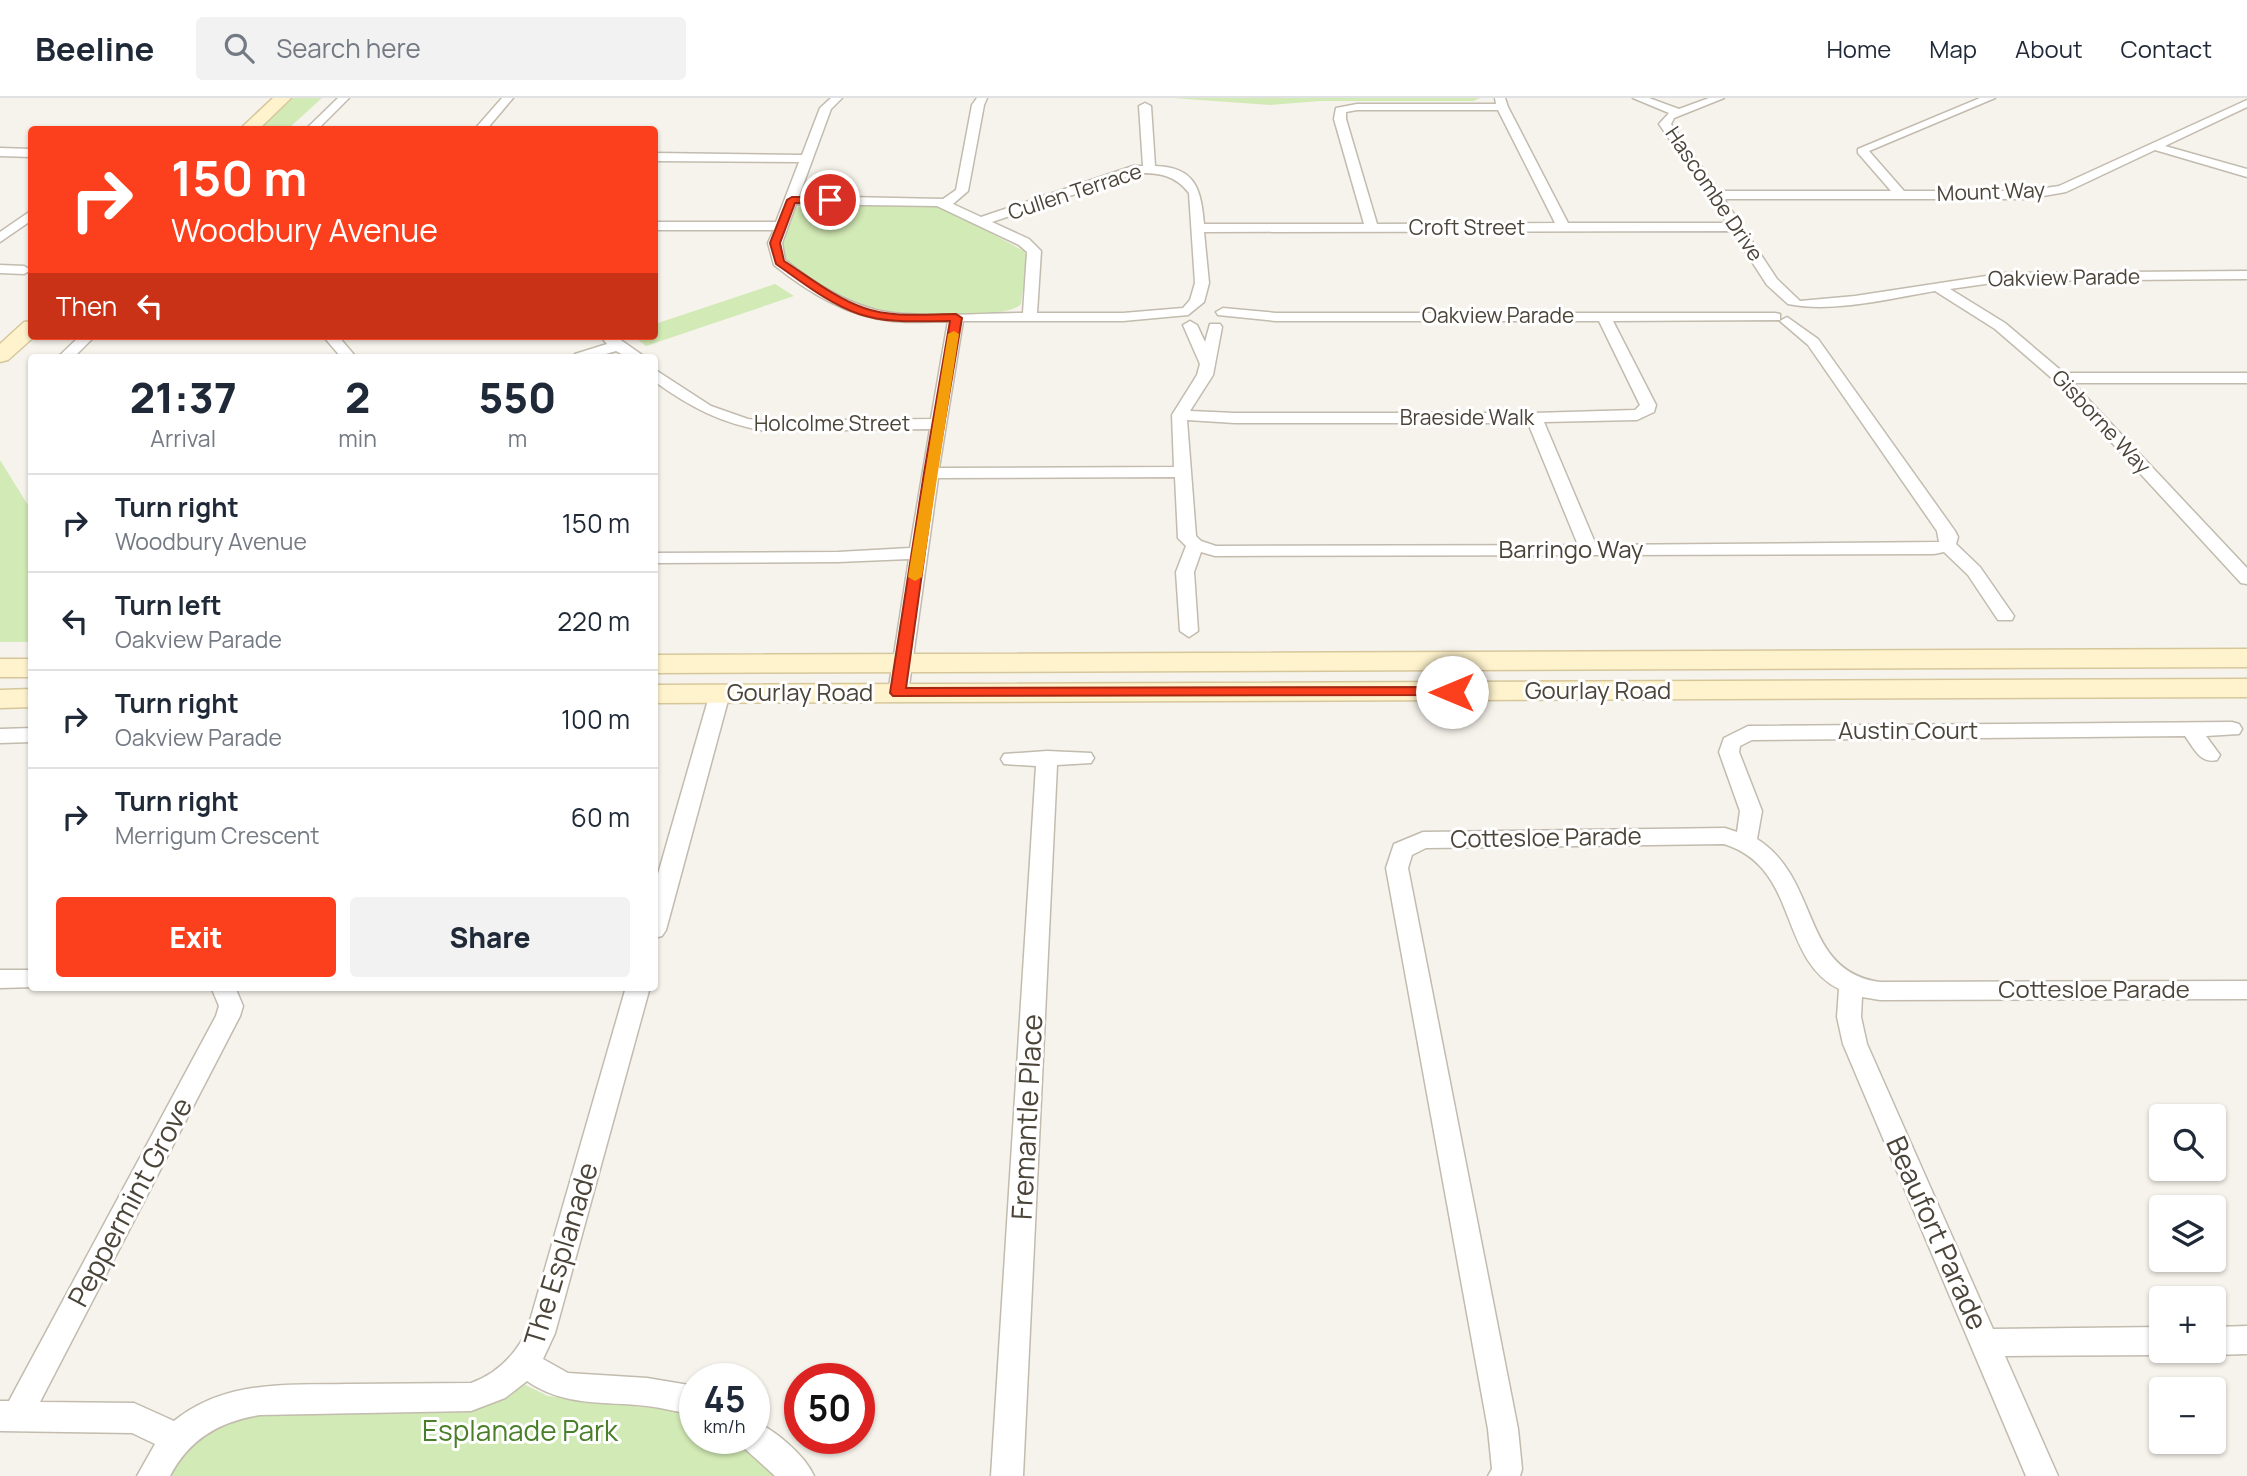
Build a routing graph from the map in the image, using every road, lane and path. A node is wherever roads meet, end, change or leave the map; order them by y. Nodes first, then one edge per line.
1 (283, 98) edge
2 (344, 98) edge
3 (1638, 98) edge
4 (1719, 98) edge
5 (1990, 98) edge
6 (502, 100) edge
7 (829, 100) edge
8 (978, 100) edge
9 (1501, 103) edge
10 (2247, 103) edge
11 (1145, 106) dead end
12 (1678, 112) junction
13 (252, 126) edge
14 (314, 126) edge
15 (482, 126) edge
16 (2154, 146) junction
17 (0, 152) edge
18 (28, 153) edge
19 (658, 157) edge
20 (808, 157) junction
21 (1149, 167) junction
22 (2247, 173) edge
23 (1715, 195) junction
24 (1901, 195) junction
25 (792, 200) junction
26 (945, 204) junction
27 (28, 217) edge
28 (982, 221) junction
29 (658, 226) edge
30 (783, 226) junction
31 (1563, 227) junction
32 (1737, 227) junction
33 (1197, 228) junction
34 (1372, 228) junction
35 (0, 238) edge
36 (0, 269) edge
37 (24, 270) dead end
38 (2247, 275) edge
39 (1202, 283) junction
40 (1936, 286) junction
41 (1793, 311) junction
42 (28, 314) edge
43 (1603, 316) junction
44 (1187, 317) junction
45 (956, 318) junction
46 (1030, 318) junction
47 (1220, 318) junction
48 (28, 330) edge
49 (0, 339) edge
50 (84, 340) edge
51 (334, 340) edge
52 (1813, 342) junction
53 (608, 347) edge
54 (68, 354) edge
55 (346, 354) edge
56 (588, 354) edge
57 (629, 354) edge
58 (0, 355) edge
59 (1206, 362) junction
60 (658, 376) edge
61 (2060, 378) junction
62 (2247, 378) edge
63 (1180, 415) junction
64 (1534, 418) junction
65 (940, 424) junction
66 (1183, 472) junction
67 (930, 473) junction
68 (1195, 545) junction
69 (1947, 545) junction
70 (1589, 550) junction
71 (918, 557) junction
72 (658, 558) edge
73 (2247, 579) edge
74 (2005, 616) dead end
75 (1189, 631) dead end
76 (2247, 658) edge
77 (903, 663) junction
78 (658, 664) edge
79 (0, 668) edge
80 (28, 668) edge
81 (2247, 688) edge
82 (898, 693) junction
83 (658, 694) edge
84 (720, 694) junction
85 (28, 698) edge
86 (0, 699) edge
87 (2232, 729) dead end
88 (2191, 730) junction
89 (28, 735) edge
90 (0, 736) edge
91 (2210, 755) dead end
92 (1047, 758) junction
93 (1084, 758) dead end
94 (1011, 759) dead end
95 (1746, 842) junction
96 (658, 915) edge
97 (0, 979) edge
98 (28, 979) edge
99 (1851, 985) junction
100 (2247, 989) edge
101 (225, 991) edge
102 (637, 991) edge
103 (2247, 1340) edge
104 (2149, 1341) edge
105 (2226, 1341) edge
106 (1985, 1343) junction
107 (525, 1363) junction
108 (679, 1398) edge
109 (8, 1416) edge
110 (176, 1438) junction
111 (770, 1452) edge
112 (792, 1474) edge
113 (153, 1476) edge
114 (1007, 1476) edge
115 (1504, 1476) edge
116 (2042, 1476) edge

1 - 13 main road
2 - 14 street
3 - 12 street
4 - 12 street, Hascombe Drive
5 - 24 street
6 - 15 street
7 - 20 street
8 - 26 street
9 - 31 street
9 - 34 street
10 - 16 street, Mount Way
11 - 21 street
12 - 23 street, Hascombe Drive
16 - 22 street
16 - 24 street, Mount Way
17 - 18 street
19 - 20 street
20 - 25 street
21 - 28 street, Cullen Terrace
21 - 33 street, Cullen Terrace
23 - 24 street, Mount Way
23 - 32 street, Hascombe Drive
25 - 26 street
25 - 30 street
26 - 28 street
27 - 35 street
28 - 46 street
29 - 30 street
30 - 45 street
31 - 32 street, Croft Street
31 - 34 street, Croft Street
32 - 41 street, Hascombe Drive
33 - 34 street, Croft Street
33 - 39 street, Cullen Terrace
36 - 37 street
38 - 40 street, Oakview Parade
39 - 44 street
39 - 47 street, Cullen Terrace
40 - 41 street, Oakview Parade
40 - 61 street, Gisborne Way
41 - 43 street, Oakview Parade
41 - 52 street
41 - 52 street
42 - 49 main road
43 - 47 street, Oakview Parade
43 - 64 street, Braeside Walk
44 - 46 street
44 - 47 street
44 - 47 street
44 - 59 street
45 - 46 street
45 - 65 street
47 - 59 street
48 - 58 main road
50 - 54 street
51 - 55 street
52 - 69 street
53 - 56 street
53 - 57 street
59 - 63 street
60 - 65 street, Holcolme Street
61 - 62 street
61 - 73 street, Gisborne Way
63 - 64 street, Braeside Walk
63 - 66 street
64 - 70 street
65 - 67 street
66 - 67 street
66 - 68 street
67 - 71 street
68 - 70 street, Barringo Way
68 - 75 street
69 - 70 street, Barringo Way
69 - 74 street
71 - 72 street
71 - 77 street
76 - 77 main road, Gourlay Road
77 - 78 main road, Gourlay Road
77 - 82 street
79 - 80 main road
81 - 82 main road, Gourlay Road
82 - 84 main road, Gourlay Road
83 - 84 main road, Gourlay Road
84 - 96 street
85 - 86 main road
87 - 88 street, Austin Court
88 - 91 street
88 - 95 street, Austin Court
89 - 90 street
92 - 93 street
92 - 94 street
92 - 114 street, Fremantle Place
95 - 99 street, Cottesloe Parade
95 - 115 street, Cottesloe Parade
97 - 98 street
99 - 100 street, Cottesloe Parade
99 - 106 street, Beaufort Parade
101 - 109 street, Peppermint Grove
102 - 107 street, The Esplanade
103 - 105 street
104 - 106 street
106 - 116 street, Beaufort Parade
107 - 108 street
107 - 110 street, The Esplanade
109 - 110 street
110 - 113 street, The Esplanade
111 - 112 street

